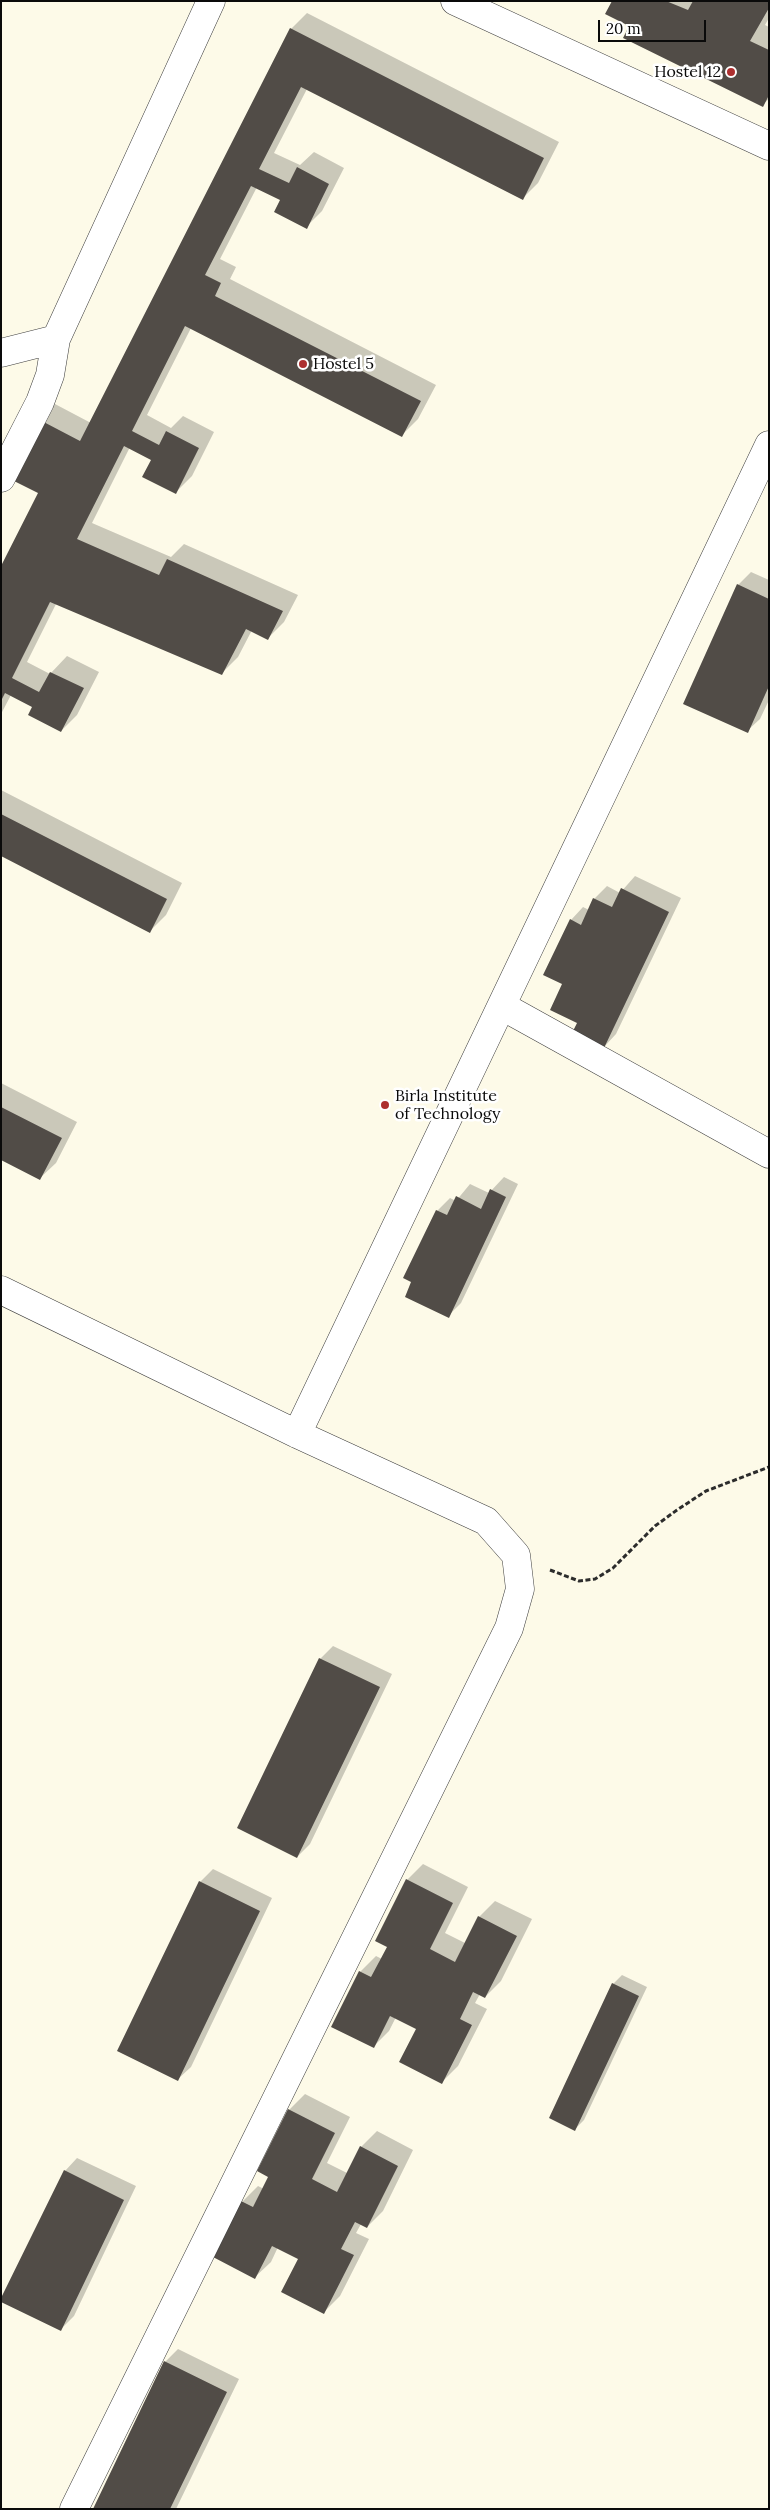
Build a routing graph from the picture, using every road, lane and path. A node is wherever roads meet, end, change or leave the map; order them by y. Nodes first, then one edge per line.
1 (211, 1) edge
2 (455, 1) edge
3 (769, 146) edge
4 (56, 339) junction
5 (1, 353) edge
6 (769, 445) edge
7 (1, 478) edge
8 (502, 1006) junction
9 (769, 1154) edge
10 (1, 1290) edge
11 (297, 1434) junction
12 (769, 1467) edge
13 (516, 1555) junction
14 (74, 2509) edge

1 - 4 street
2 - 3 street
4 - 5 street
4 - 7 street
6 - 8 street
8 - 9 street
8 - 11 street
10 - 11 street
11 - 13 street
12 - 13 path
13 - 14 street

